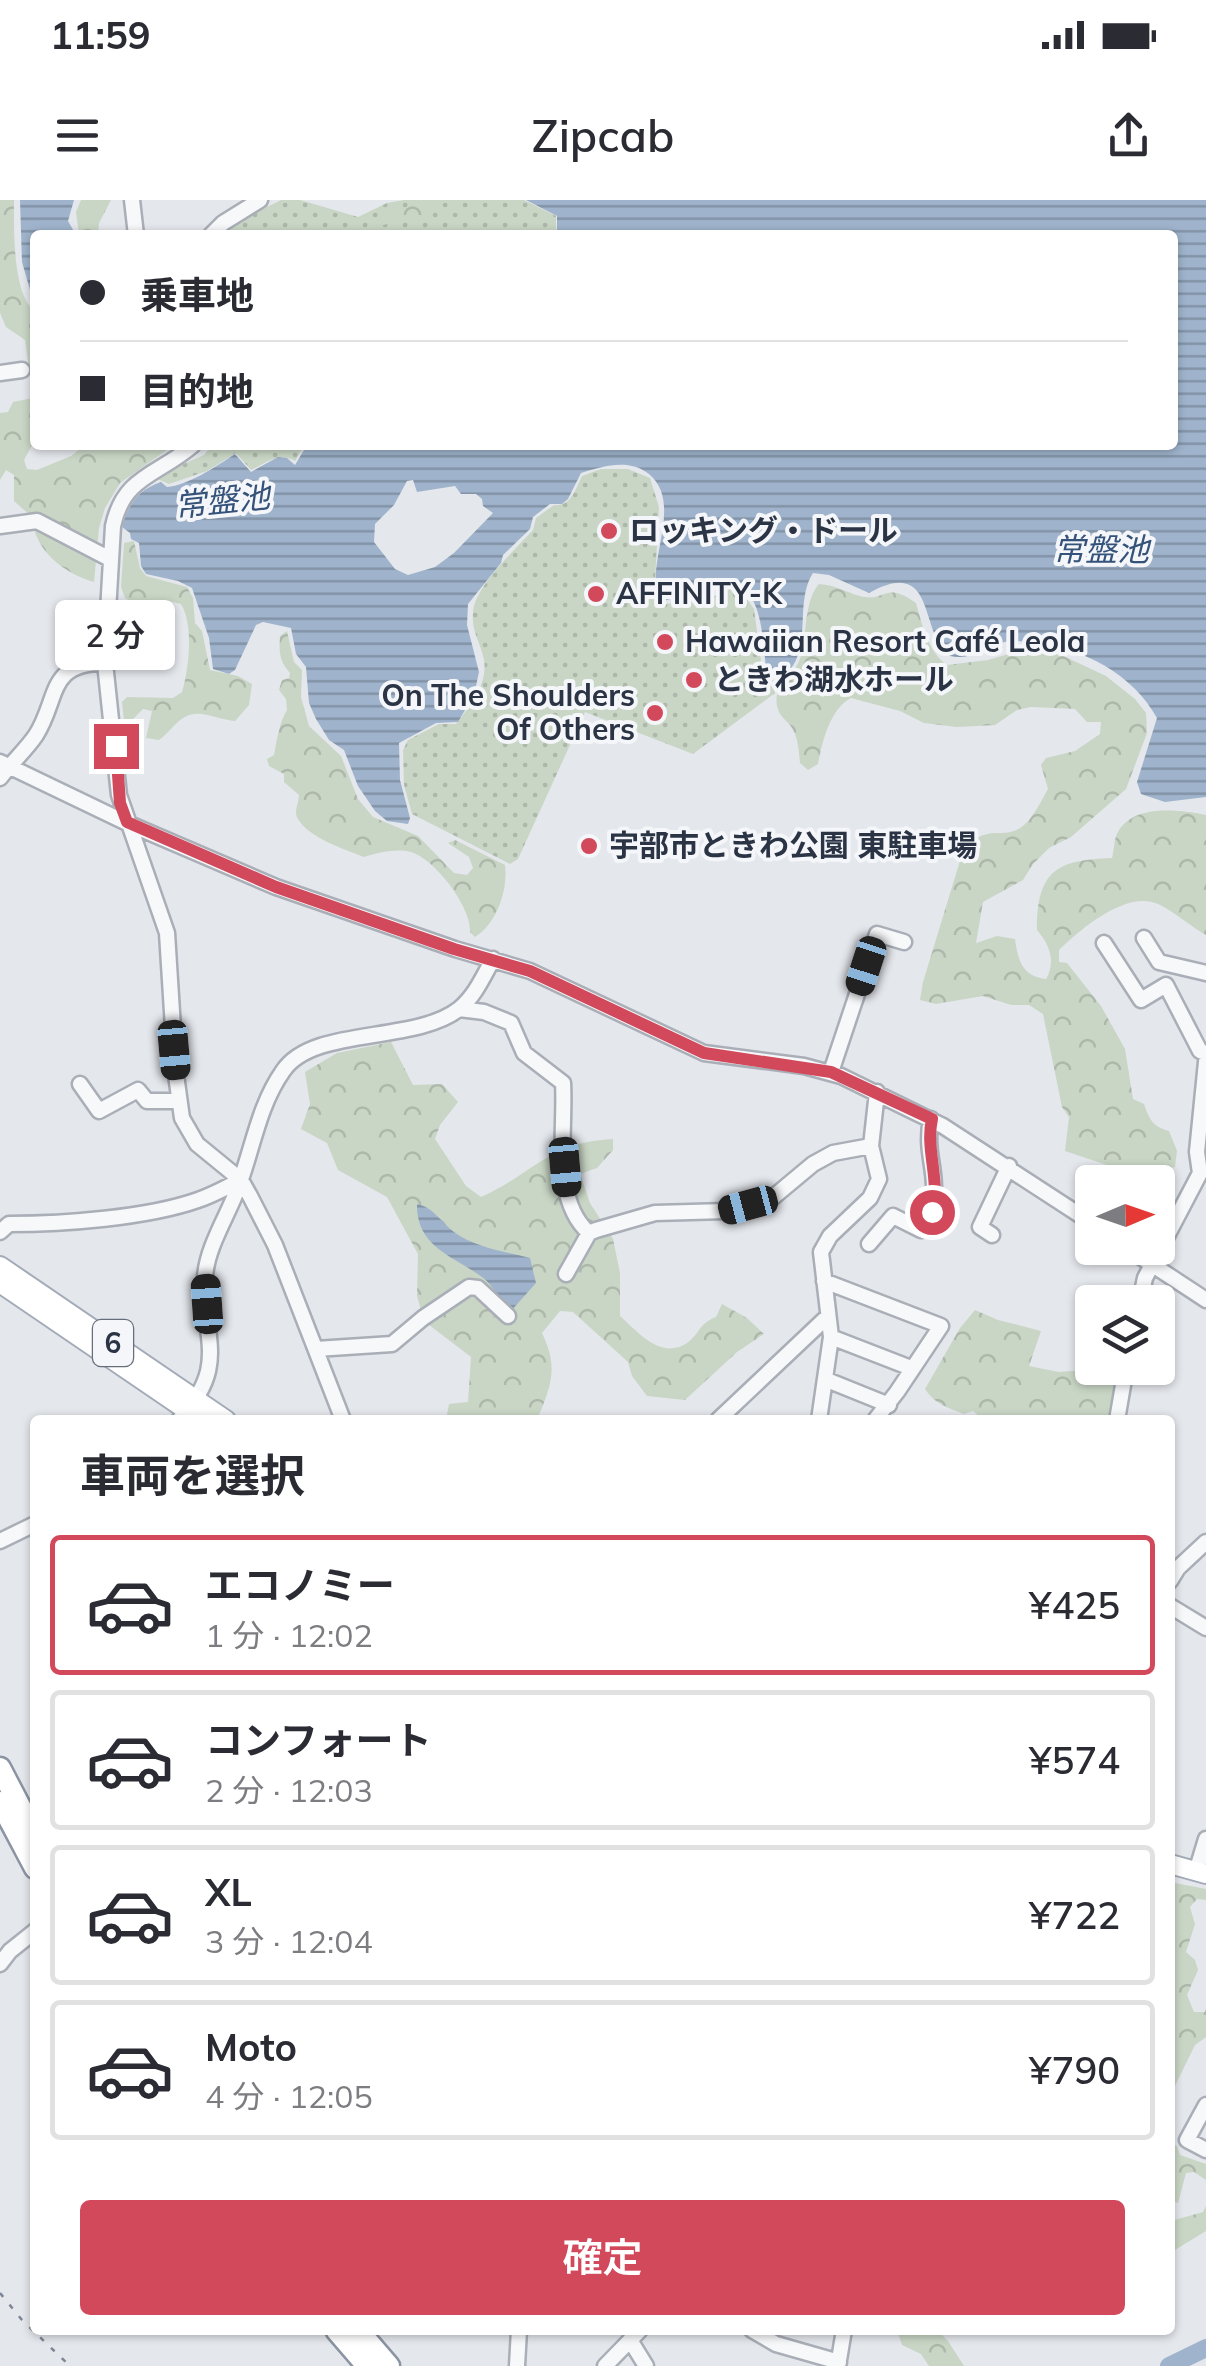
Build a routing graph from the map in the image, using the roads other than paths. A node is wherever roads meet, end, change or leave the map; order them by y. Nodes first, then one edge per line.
1 (132, 200) edge
2 (260, 200) edge
3 (135, 230) edge
4 (216, 230) edge
5 (22, 370) dead end
6 (0, 372) edge
7 (187, 450) edge
8 (0, 526) edge
9 (110, 559) junction
10 (105, 663) junction
11 (0, 748) edge
12 (5, 767) edge
13 (127, 822) junction
14 (1144, 938) dead end
15 (904, 942) dead end
16 (1104, 943) dead end
17 (493, 959) junction
18 (1206, 973) edge
19 (459, 1009) junction
20 (1206, 1053) edge
21 (1206, 1062) edge
22 (831, 1072) junction
23 (80, 1084) dead end
24 (877, 1092) junction
25 (178, 1101) junction
26 (932, 1119) junction
27 (871, 1146) junction
28 (1009, 1166) junction
29 (1203, 1173) edge
30 (241, 1180) junction
31 (1075, 1212) edge
32 (0, 1232) edge
33 (589, 1233) junction
34 (992, 1235) dead end
35 (870, 1244) dead end
36 (0, 1266) edge
37 (1153, 1266) junction
38 (566, 1274) dead end
39 (824, 1281) junction
40 (0, 1283) edge
41 (1144, 1285) edge
42 (1206, 1300) edge
43 (508, 1316) dead end
44 (827, 1317) junction
45 (831, 1337) junction
46 (316, 1349) junction
47 (911, 1368) junction
48 (827, 1380) junction
49 (1123, 1385) edge
50 (888, 1405) junction
51 (191, 1413) edge
52 (341, 1415) edge
53 (723, 1415) edge
54 (820, 1415) edge
55 (879, 1415) edge
56 (1117, 1415) edge
57 (30, 1526) edge
58 (3, 1535) edge
59 (1206, 1542) edge
60 (1175, 1573) edge
61 (1175, 1609) edge
62 (1206, 1628) edge
63 (0, 1768) edge
64 (0, 1802) edge
65 (30, 1820) edge
66 (1206, 1839) edge
67 (30, 1859) edge
68 (1175, 1865) edge
69 (1201, 1873) edge
70 (30, 1935) edge
71 (0, 1964) edge
72 (1206, 2105) edge
73 (1206, 2150) edge
74 (340, 2335) edge
75 (362, 2335) edge
76 (520, 2335) edge
77 (635, 2335) edge
78 (761, 2335) edge
79 (843, 2335) edge
80 (838, 2364) edge
81 (367, 2366) edge
82 (389, 2366) edge
83 (517, 2366) edge
84 (605, 2366) edge
85 (646, 2366) edge

1 - 3 street
2 - 4 street
5 - 6 street
7 - 9 street
8 - 9 street
9 - 10 street
10 - 12 street
10 - 13 street
11 - 12 street
12 - 13 street
13 - 17 street
13 - 25 street
14 - 18 street
15 - 22 street
16 - 20 street
17 - 19 street
17 - 22 street
19 - 30 street
19 - 33 street
21 - 29 street
22 - 24 street
23 - 25 street
24 - 26 street
24 - 27 street
25 - 30 street
26 - 28 street
26 - 35 street
27 - 33 street
27 - 39 street
28 - 31 street
28 - 34 street
29 - 37 street
30 - 32 street
30 - 46 street
30 - 51 street
33 - 38 street
36 - 51 main road, 6
37 - 41 street
37 - 42 street
39 - 44 street
39 - 47 street
40 - 51 main road, 6
43 - 46 street
44 - 45 street
44 - 53 street
45 - 47 street
45 - 48 street
46 - 52 street
47 - 50 street
48 - 50 street
48 - 54 street
49 - 56 street
50 - 55 street
57 - 58 street
59 - 60 street
61 - 62 street
63 - 65 highway
64 - 67 highway
66 - 69 street
68 - 69 main road
70 - 71 street
72 - 73 street
74 - 81 highway
75 - 82 highway
76 - 83 street
77 - 84 street
77 - 85 street
78 - 80 street
79 - 80 street

